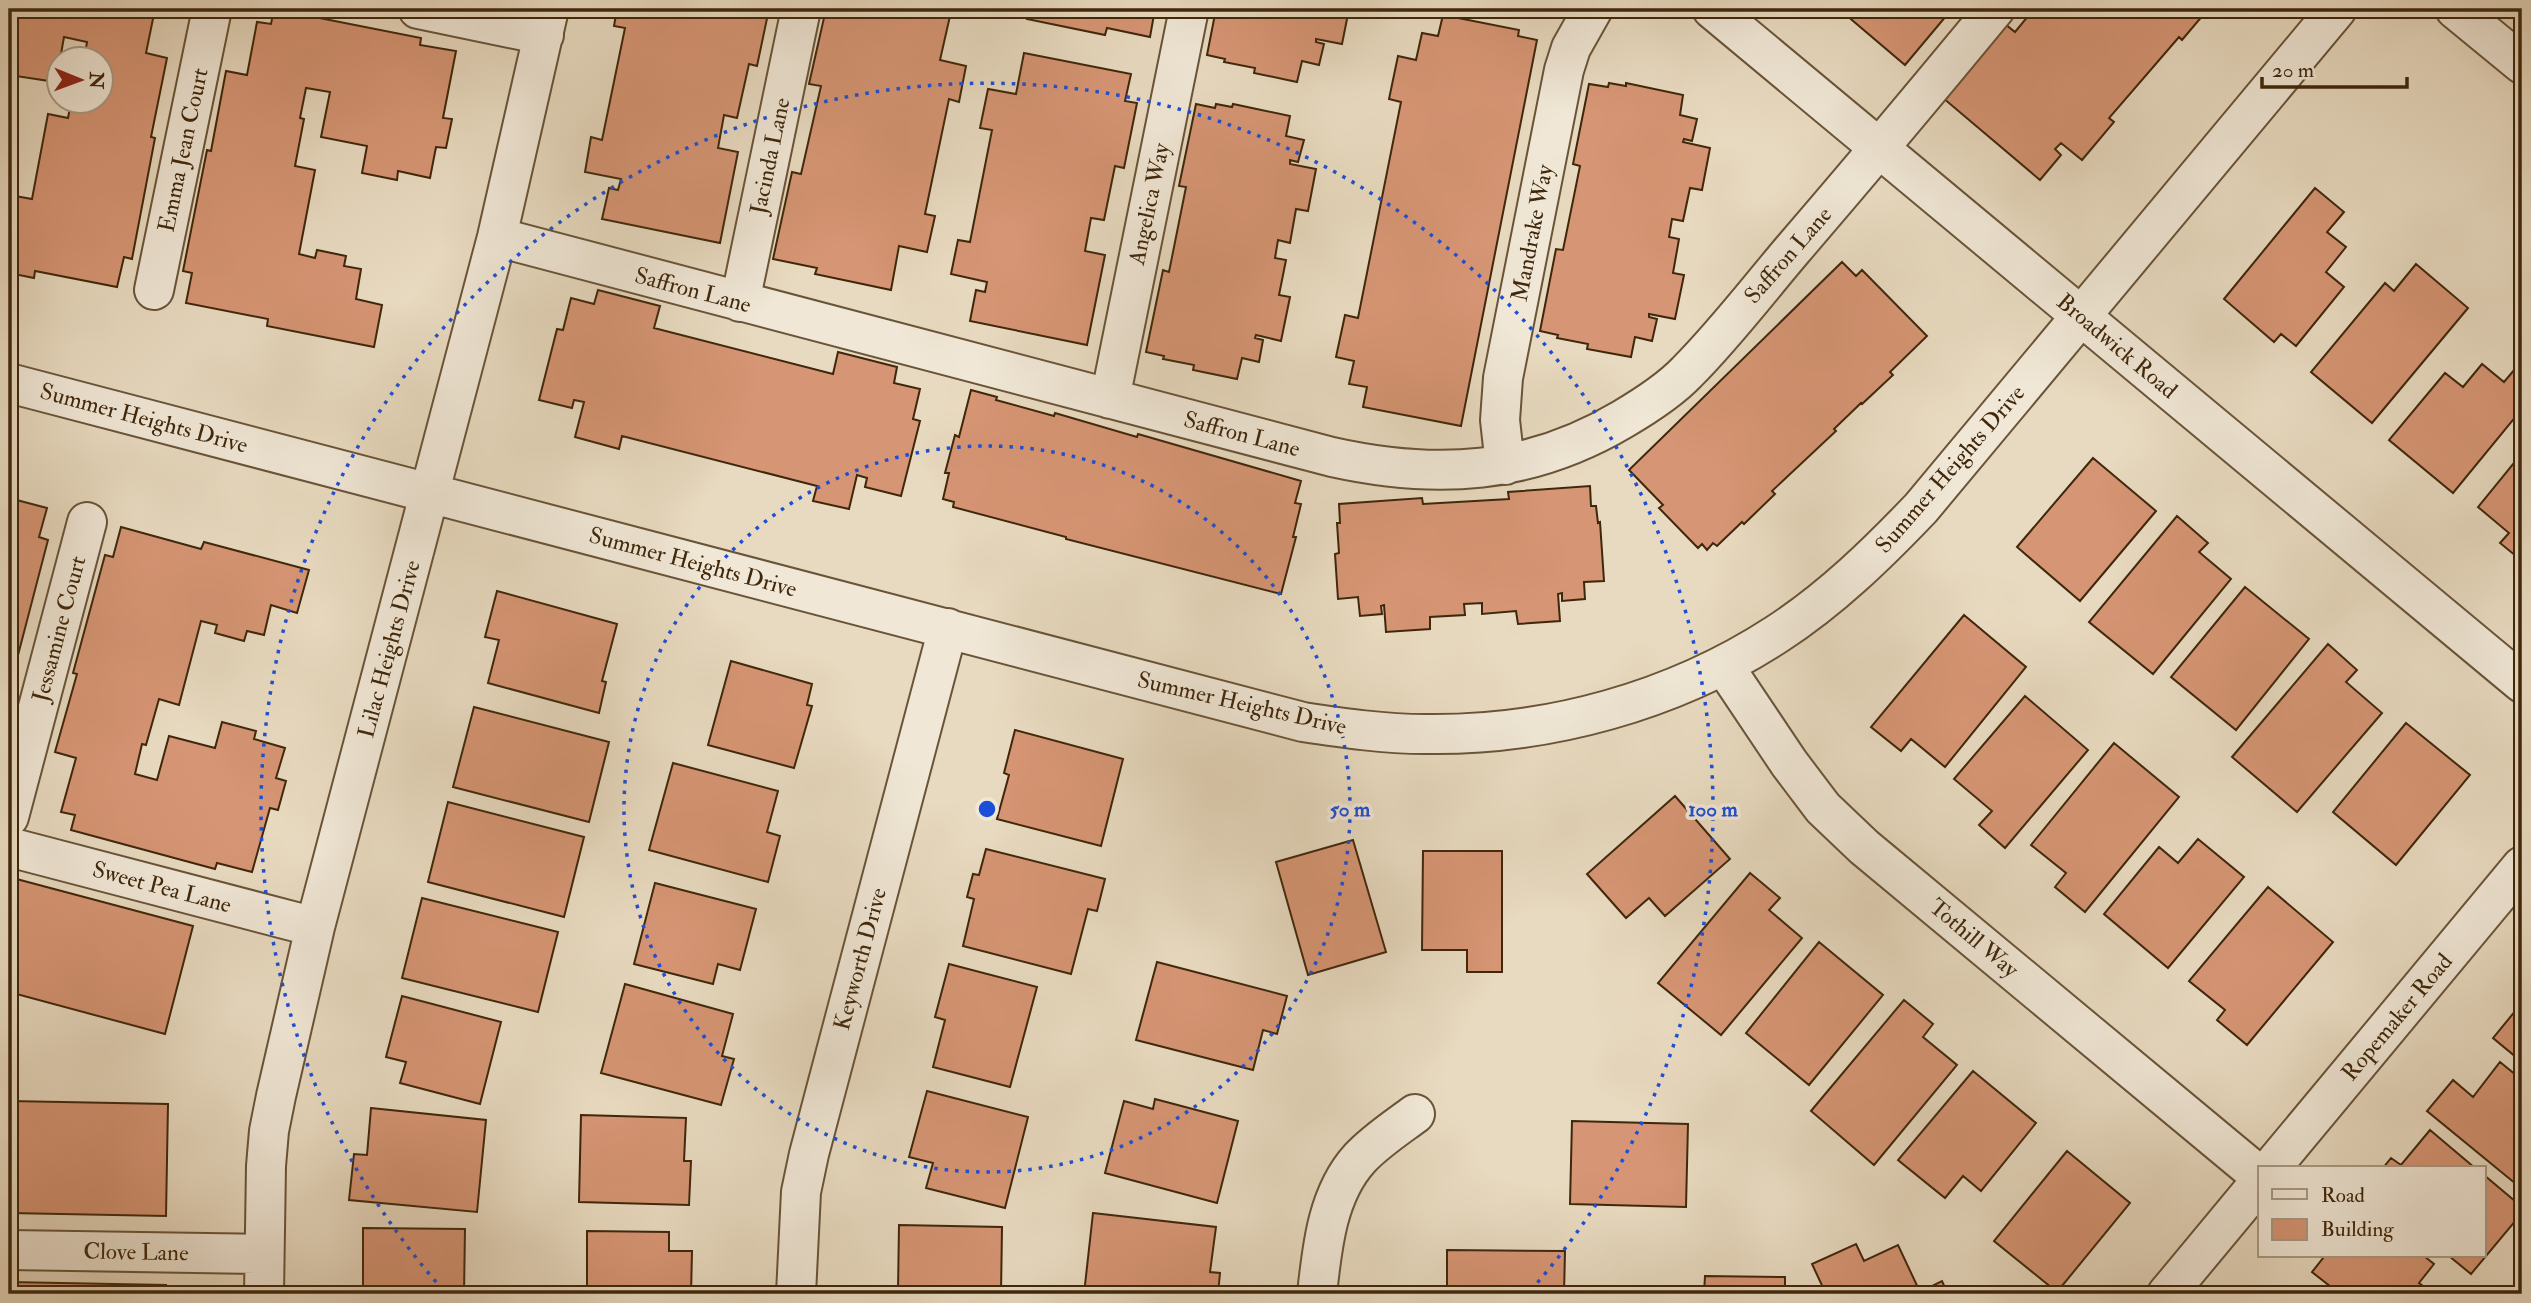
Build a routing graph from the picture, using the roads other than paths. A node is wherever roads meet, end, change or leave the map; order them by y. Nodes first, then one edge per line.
1 (212, 9) edge
2 (418, 9) edge
3 (801, 9) edge
4 (1189, 9) edge
5 (1593, 9) edge
6 (1712, 9) edge
7 (1994, 9) edge
8 (2337, 9) edge
9 (2455, 9) edge
10 (547, 22) edge
11 (2522, 64) edge
12 (1880, 149) junction
13 (497, 237) junction
14 (154, 290) dead end
15 (740, 302) junction
16 (2081, 316) junction
17 (9, 383) edge
18 (1110, 399) junction
19 (1505, 465) junction
20 (431, 493) junction
21 (88, 522) dead end
22 (947, 628) junction
23 (1724, 666) junction
24 (2522, 683) edge
25 (9, 817) edge
26 (9, 847) edge
27 (2522, 866) edge
28 (315, 927) junction
29 (1415, 1114) dead end
30 (2273, 1166) edge
31 (2258, 1174) edge
32 (2258, 1184) edge
33 (9, 1250) edge
34 (264, 1254) junction
35 (264, 1294) edge
36 (796, 1294) edge
37 (1317, 1294) edge
38 (2166, 1294) edge

1 - 14 street, Emma Jean Court
2 - 10 street
3 - 15 street, Jacinda Lane
4 - 18 street, Angelica Way
5 - 19 street, Mandrake Way
6 - 12 street, Broadwick Road
7 - 12 street, Saffron Lane
8 - 16 street, Summer Heights Drive
9 - 11 street
10 - 13 street, Lilac Heights Drive
12 - 16 street, Broadwick Road
12 - 19 street, Saffron Lane
13 - 15 street, Saffron Lane
13 - 20 street, Lilac Heights Drive
15 - 18 street, Saffron Lane
16 - 23 street, Summer Heights Drive
16 - 24 street, Broadwick Road
17 - 20 street, Summer Heights Drive
18 - 19 street, Saffron Lane
20 - 22 street, Summer Heights Drive
20 - 28 street, Lilac Heights Drive
21 - 25 street, Jessamine Court
22 - 23 street, Summer Heights Drive
22 - 36 street, Keyworth Drive
23 - 31 street, Tothill Way
26 - 28 street, Sweet Pea Lane
27 - 30 street, Ropemaker Road
28 - 34 street, Lilac Heights Drive
29 - 37 street
32 - 38 street
33 - 34 street, Clove Lane
34 - 35 street, Lilac Heights Drive

